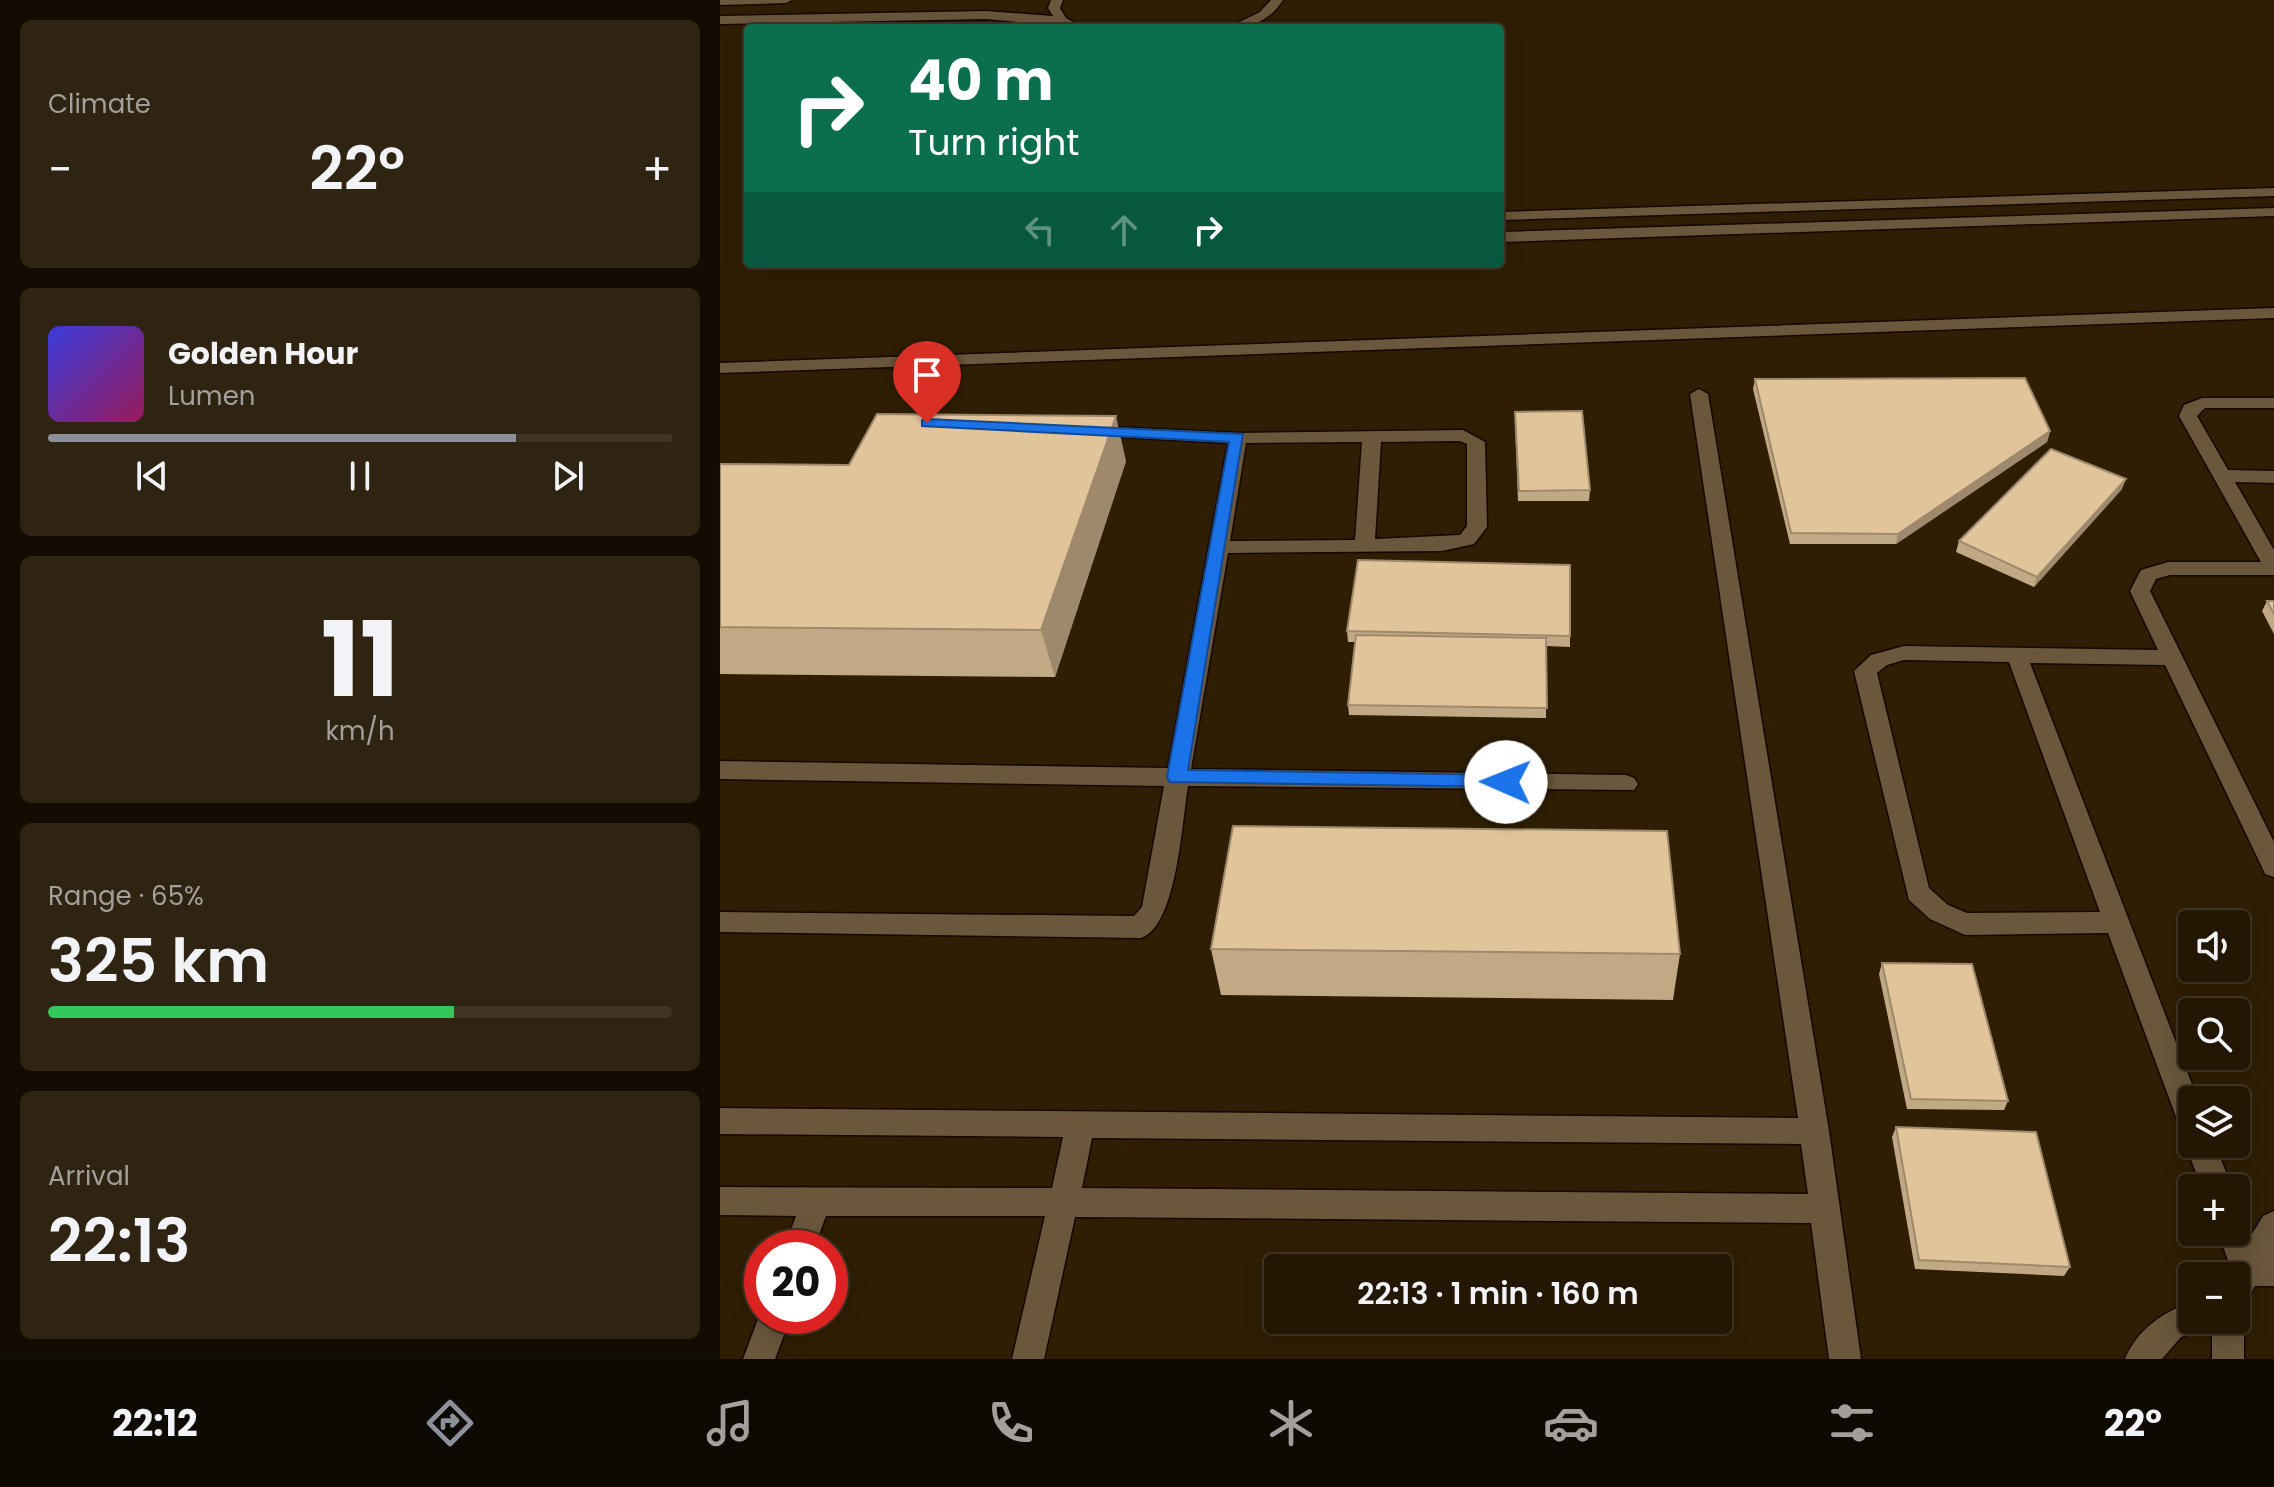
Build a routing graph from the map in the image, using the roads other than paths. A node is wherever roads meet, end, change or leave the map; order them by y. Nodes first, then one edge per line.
1 (786, 0) edge
2 (1057, 0) edge
3 (1277, 0) edge
4 (720, 2) edge
5 (720, 20) edge
6 (1062, 20) junction
7 (1070, 24) edge
8 (1244, 24) edge
9 (2274, 192) edge
10 (2274, 212) edge
11 (1504, 216) edge
12 (1504, 237) edge
13 (2274, 313) edge
14 (720, 368) edge
15 (1699, 394) dead end
16 (2274, 403) edge
17 (1067, 430) edge
18 (1372, 435) junction
19 (1238, 438) junction
20 (2222, 476) junction
21 (2274, 477) edge
22 (1365, 545) junction
23 (1218, 547) junction
24 (2274, 568) edge
25 (2017, 656) junction
26 (2172, 658) junction
27 (720, 770) edge
28 (1177, 777) junction
29 (1626, 784) dead end
30 (2274, 867) edge
31 (720, 922) edge
32 (2117, 922) junction
33 (2178, 1086) edge
34 (720, 1121) edge
35 (1081, 1124) junction
36 (1814, 1131) junction
37 (720, 1201) edge
38 (816, 1202) junction
39 (1063, 1202) junction
40 (1824, 1209) junction
41 (2274, 1226) edge
42 (806, 1230) edge
43 (2239, 1246) edge
44 (2252, 1277) edge
45 (2178, 1323) edge
46 (768, 1334) edge
47 (2228, 1334) edge
48 (759, 1359) edge
49 (1028, 1359) edge
50 (1845, 1359) edge
51 (2141, 1359) edge
52 (2228, 1359) edge

1 - 4 lane
2 - 6 lane
3 - 8 lane
5 - 6 lane
6 - 7 lane
9 - 11 lane
10 - 12 lane
13 - 14 lane
15 - 36 lane
16 - 20 lane
17 - 19 lane
18 - 19 lane
18 - 22 lane
18 - 22 lane
19 - 23 lane
20 - 21 lane
20 - 24 lane
22 - 23 lane
23 - 28 lane
24 - 26 lane
25 - 26 lane
25 - 32 lane
25 - 32 lane
26 - 30 lane
27 - 28 lane
28 - 29 lane
28 - 31 lane
32 - 33 lane
34 - 35 lane
35 - 36 lane
35 - 39 lane
36 - 40 lane
37 - 38 lane
38 - 39 lane
38 - 42 lane
39 - 40 lane
39 - 49 lane
40 - 50 lane
41 - 44 lane
43 - 44 lane
45 - 51 lane
46 - 48 lane
47 - 52 lane

